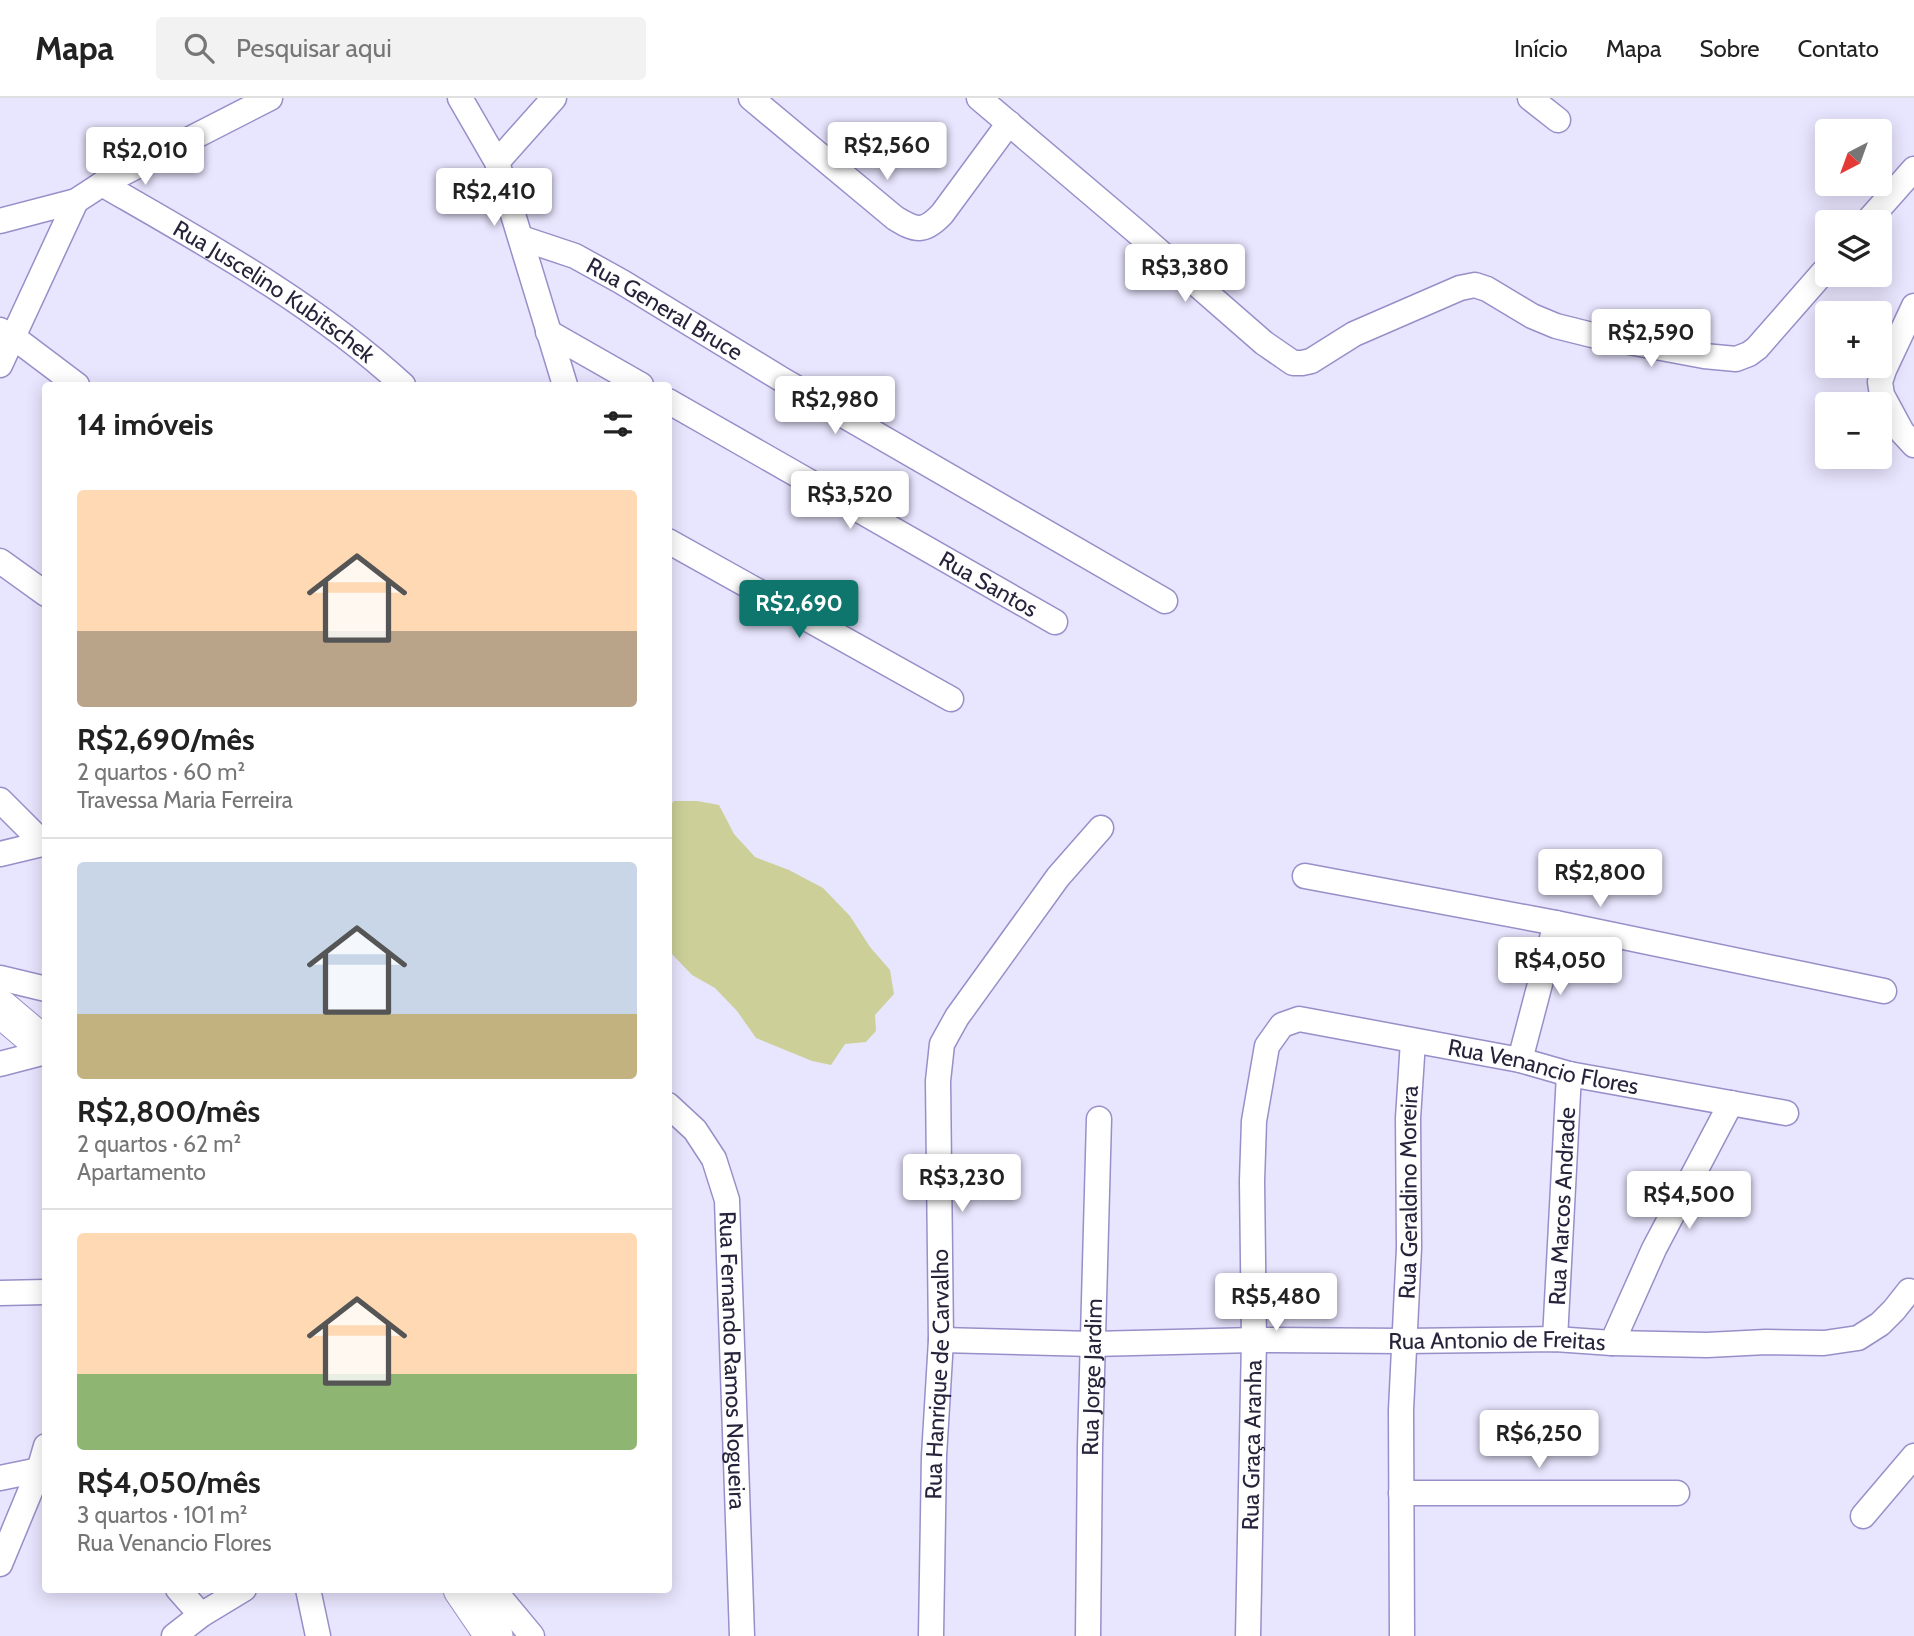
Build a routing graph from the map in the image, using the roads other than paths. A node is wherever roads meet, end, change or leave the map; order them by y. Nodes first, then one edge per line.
1 (270, 98) edge
2 (460, 98) edge
3 (554, 98) edge
4 (751, 98) edge
5 (979, 98) edge
6 (1530, 98) edge
7 (1558, 120) dead end
8 (1009, 123) junction
9 (497, 162) junction
10 (1914, 169) edge
11 (102, 184) junction
12 (76, 201) junction
13 (1878, 210) edge
14 (0, 221) edge
15 (521, 238) junction
16 (1815, 282) edge
17 (1914, 306) edge
18 (548, 332) junction
19 (6, 333) edge
20 (0, 365) edge
21 (74, 382) edge
22 (399, 382) edge
23 (564, 382) edge
24 (636, 382) edge
25 (672, 403) edge
26 (1914, 445) edge
27 (672, 543) edge
28 (0, 561) edge
29 (42, 591) edge
30 (1165, 601) dead end
31 (1055, 622) dead end
32 (951, 699) dead end
33 (0, 800) edge
34 (1101, 828) dead end
35 (42, 841) edge
36 (42, 845) edge
37 (0, 854) edge
38 (1305, 876) dead end
39 (1556, 923) junction
40 (0, 978) edge
41 (42, 988) edge
42 (1884, 991) dead end
43 (0, 1008) edge
44 (1299, 1019) joint
45 (1413, 1041) junction
46 (42, 1046) edge
47 (42, 1051) edge
48 (1520, 1060) junction
49 (0, 1064) edge
50 (1569, 1074) junction
51 (1731, 1103) junction
52 (672, 1109) edge
53 (1786, 1113) dead end
54 (1099, 1119) dead end
55 (1909, 1291) dead end
56 (42, 1292) edge
57 (0, 1293) edge
58 (1555, 1339) junction
59 (941, 1340) junction
60 (1254, 1340) junction
61 (1403, 1341) junction
62 (1612, 1343) junction
63 (1093, 1344) junction
64 (1914, 1456) edge
65 (42, 1458) edge
66 (0, 1478) edge
67 (1401, 1493) junction
68 (1677, 1493) dead end
69 (1863, 1516) dead end
70 (0, 1564) edge
71 (182, 1593) edge
72 (237, 1593) edge
73 (309, 1593) edge
74 (465, 1593) edge
75 (496, 1593) edge
76 (201, 1615) junction
77 (174, 1636) edge
78 (318, 1636) edge
79 (494, 1636) edge
80 (532, 1636) edge
81 (742, 1636) edge
82 (931, 1636) edge
83 (1088, 1636) edge
84 (1248, 1636) edge
85 (1402, 1636) edge

1 - 11 street
2 - 9 street
3 - 9 street
4 - 8 street
5 - 8 street
6 - 7 street
8 - 16 street
9 - 15 street
10 - 13 street
11 - 12 street
11 - 22 street, Rua Juscelino Kubitschek
12 - 14 street
12 - 19 street
15 - 18 street
15 - 30 street, Rua General Bruce
17 - 26 street
18 - 23 street
18 - 24 street
19 - 20 street
19 - 21 street
25 - 31 street, Rua Santos
27 - 32 street
28 - 29 street
33 - 35 street
34 - 59 street, Rua Hanrique de Carvalho
36 - 37 street
38 - 39 street
39 - 42 street
39 - 48 street
40 - 41 street
43 - 46 highway
44 - 45 street, Rua Venancio Flores
44 - 60 street, Rua Graça Aranha
45 - 48 street, Rua Venancio Flores
45 - 61 street, Rua Geraldino Moreira
47 - 49 street
48 - 50 street, Rua Venancio Flores
50 - 51 street, Rua Venancio Flores
50 - 58 street, Rua Marcos Andrade
51 - 53 street, Rua Venancio Flores
51 - 62 street
52 - 81 street, Rua Fernando Ramos Nogueira
54 - 63 street, Rua Jorge Jardim
55 - 62 street, Rua Antonio de Freitas
56 - 57 street
58 - 61 street, Rua Antonio de Freitas
58 - 62 street, Rua Antonio de Freitas
59 - 63 street, Rua Antonio de Freitas
59 - 82 street, Rua Hanrique de Carvalho
60 - 61 street, Rua Antonio de Freitas
60 - 63 street, Rua Antonio de Freitas
60 - 84 street, Rua Graça Aranha
61 - 67 street, Rua Geraldino Moreira
63 - 83 street, Rua Jorge Jardim
64 - 69 street
65 - 66 street
65 - 70 street
67 - 68 street
67 - 85 street, Rua Geraldino Moreira
71 - 76 street
72 - 76 street
73 - 78 street
74 - 79 highway
75 - 80 street
76 - 77 street

